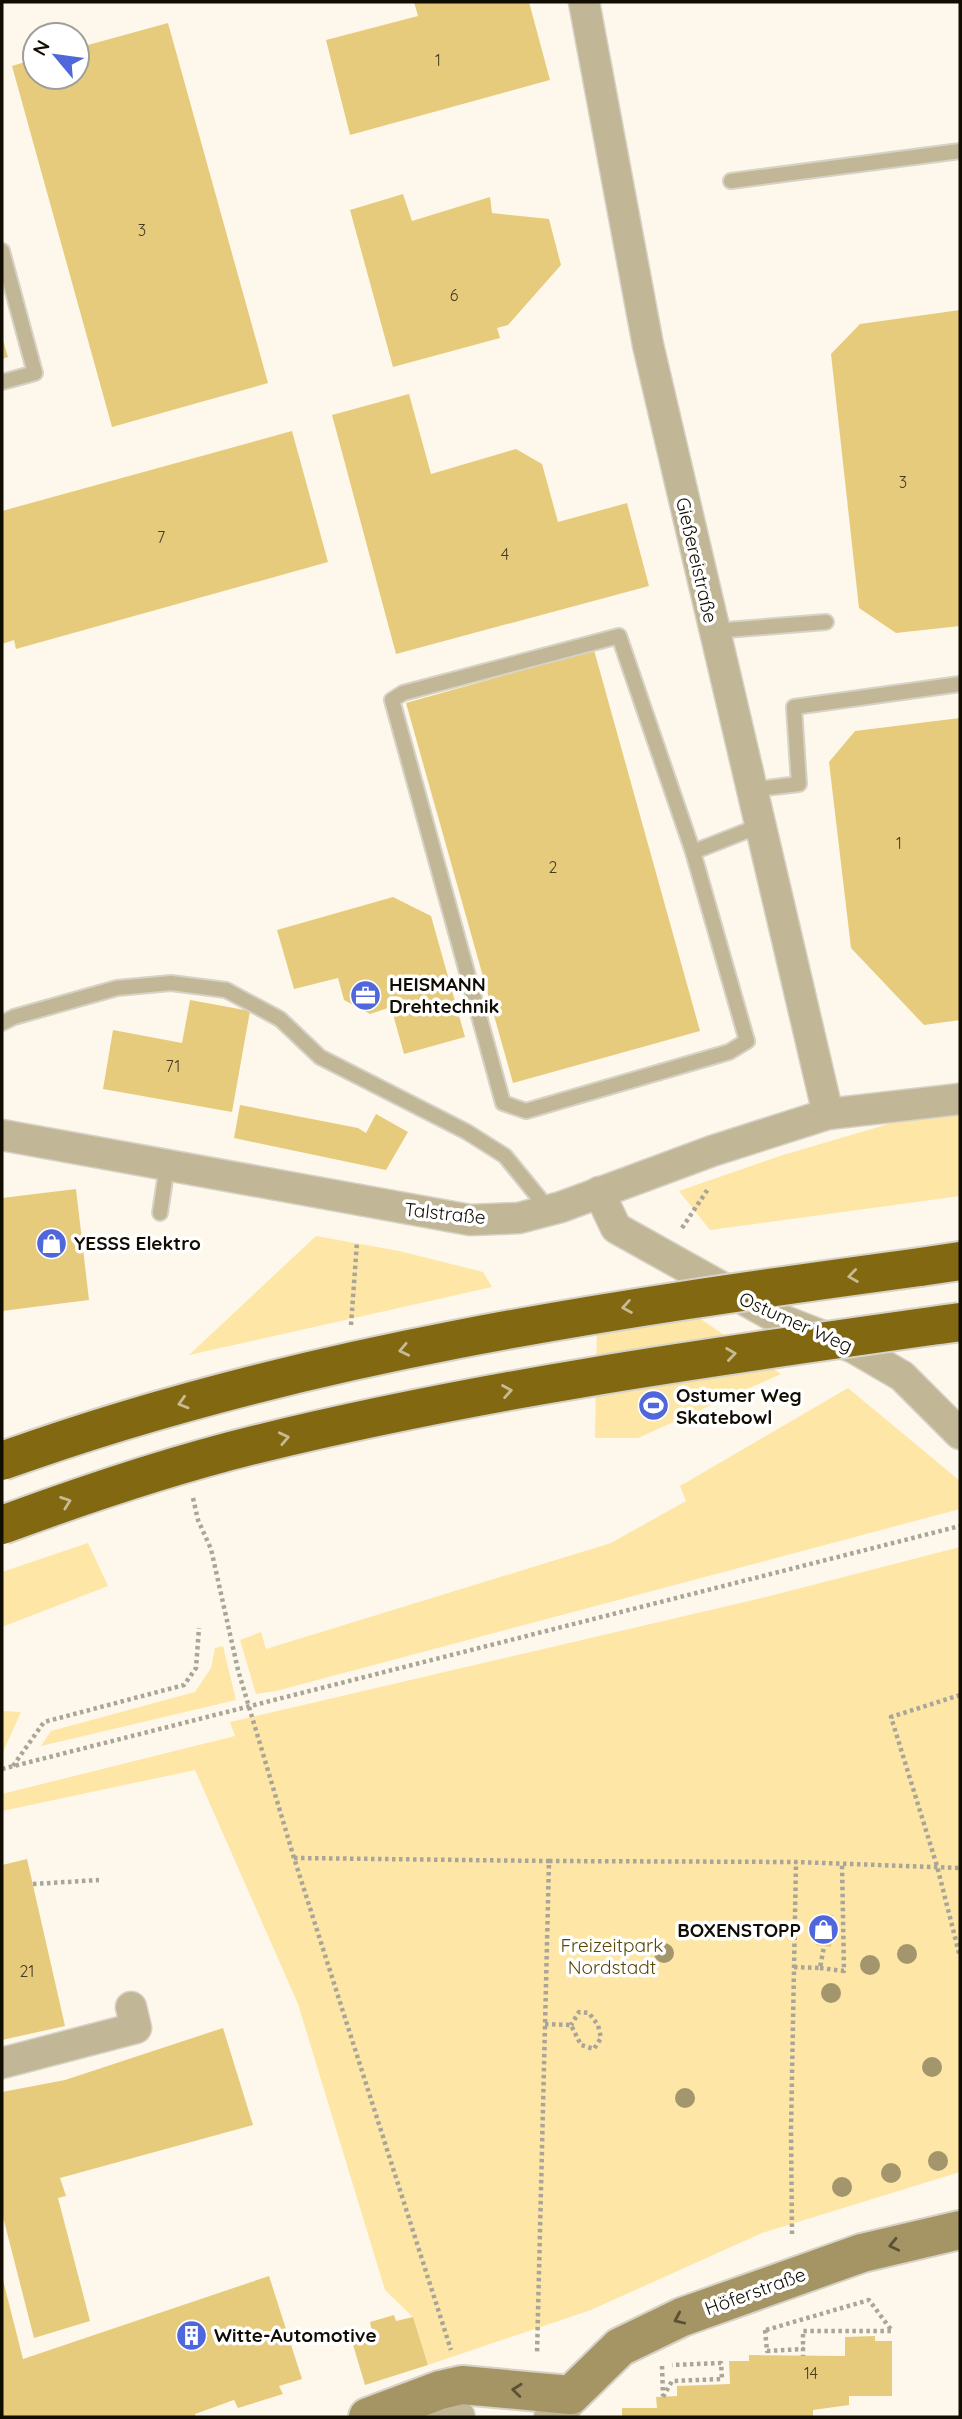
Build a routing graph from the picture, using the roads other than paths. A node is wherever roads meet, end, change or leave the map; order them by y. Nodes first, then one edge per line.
1 (584, 2) edge
2 (960, 151) edge
3 (731, 181) dead end
4 (2, 251) edge
5 (2, 382) edge
6 (826, 622) dead end
7 (714, 631) junction
8 (960, 684) edge
9 (750, 790) junction
10 (759, 826) junction
11 (694, 852) junction
12 (2, 1023) edge
13 (960, 1099) edge
14 (828, 1114) junction
15 (2, 1135) edge
16 (167, 1166) junction
17 (598, 1192) junction
18 (549, 1210) junction
19 (160, 1213) dead end
20 (960, 1261) edge
21 (960, 1322) edge
22 (960, 1434) edge
23 (2, 1461) edge
24 (2, 1525) edge
25 (131, 2007) dead end
26 (2, 2063) edge
27 (960, 2230) edge
28 (416, 2400) junction
29 (562, 2406) edge
30 (368, 2417) edge
31 (456, 2417) edge

1 - 7 street, Gießereistraße
2 - 3 lane
4 - 5 lane
6 - 7 lane
7 - 9 street, Gießereistraße
8 - 9 lane
9 - 10 street, Gießereistraße
10 - 11 lane
10 - 14 street, Gießereistraße
11 - 11 lane
12 - 18 lane
13 - 14 street, Talstraße
14 - 17 street, Talstraße
15 - 16 street, Talstraße
16 - 18 street, Talstraße
16 - 19 lane
17 - 18 street, Talstraße
17 - 22 street, Ostumer Weg
20 -> 23 highway, bridge
24 -> 21 highway, bridge
25 - 26 street
27 -> 29 main road, Höferstraße
29 -> 28 main road, Höferstraße
28 - 30 main road, Höferstraße
28 - 31 street

